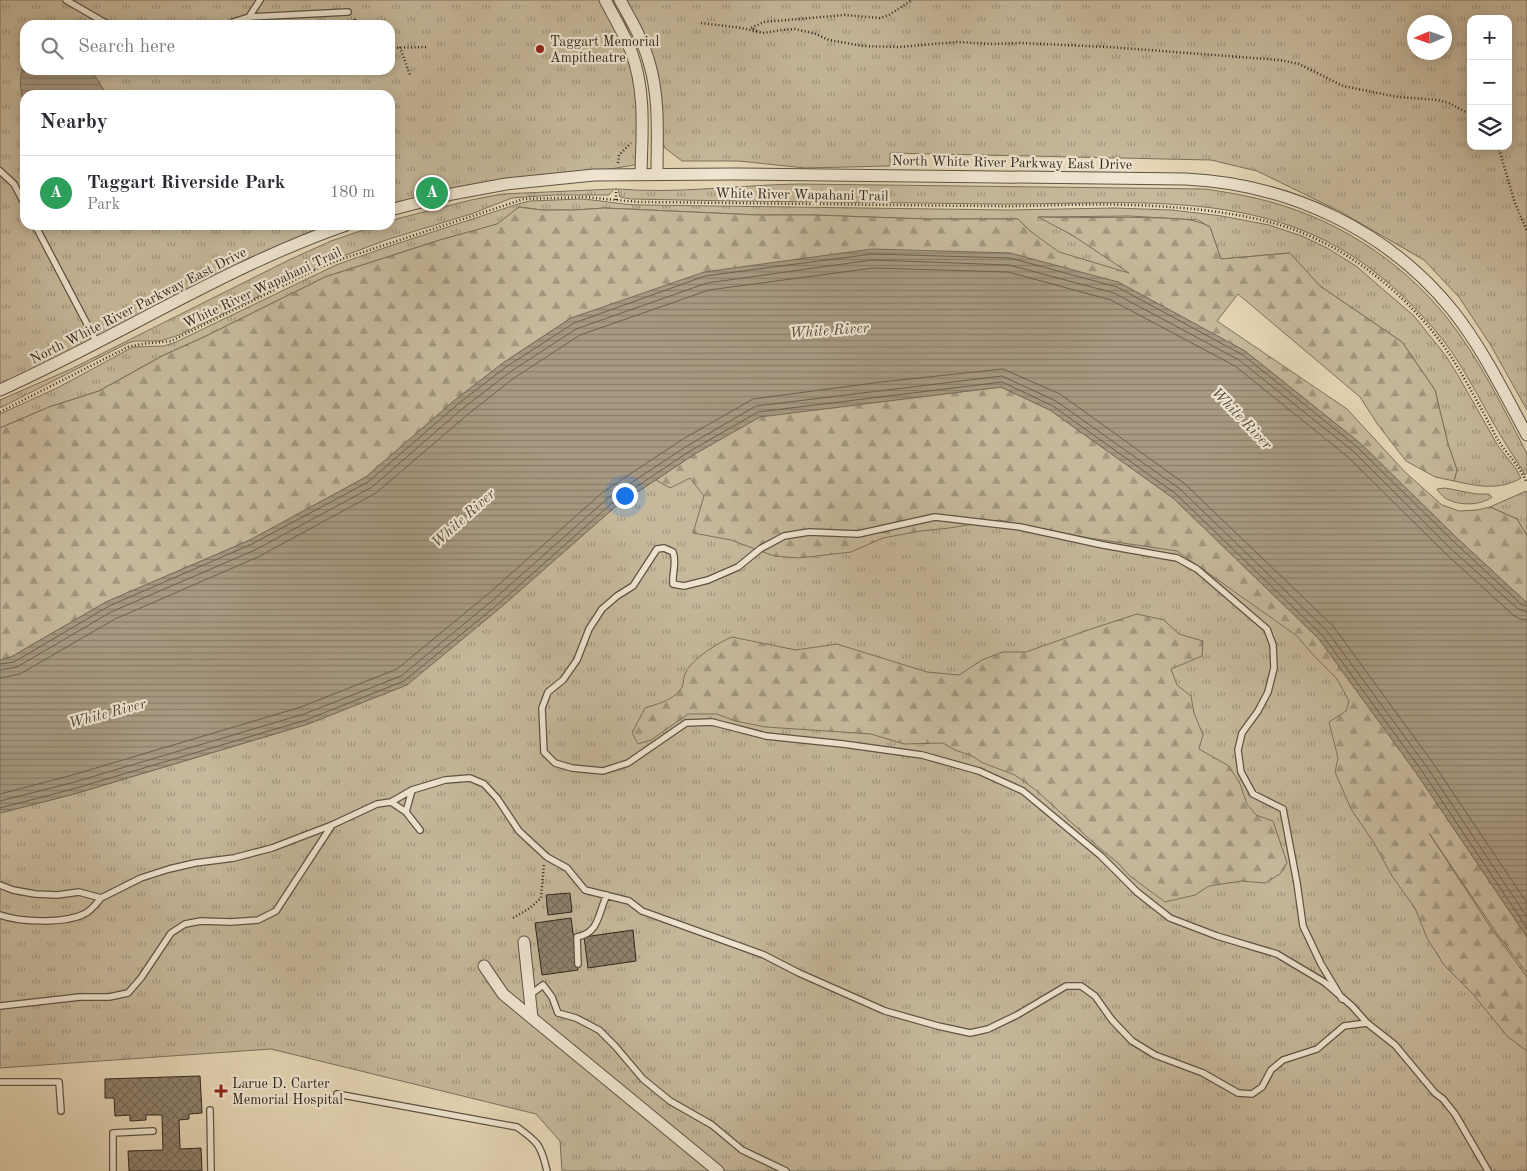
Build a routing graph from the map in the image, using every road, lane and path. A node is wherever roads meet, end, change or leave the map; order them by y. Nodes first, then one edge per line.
1 (66, 0) edge
2 (260, 0) edge
3 (604, 0) edge
4 (620, 0) edge
5 (912, 0) edge
6 (348, 12) dead end
7 (249, 17) junction
8 (100, 20) edge
9 (239, 20) edge
10 (702, 23) dead end
11 (763, 33) junction
12 (400, 47) junction
13 (426, 47) dead end
14 (395, 48) edge
15 (410, 75) dead end
16 (1467, 113) edge
17 (632, 142) dead end
18 (1499, 150) edge
19 (619, 155) dead end
20 (0, 171) edge
21 (657, 173) junction
22 (641, 174) junction
23 (20, 195) edge
24 (395, 209) edge
25 (39, 230) edge
26 (334, 230) edge
27 (1527, 231) edge
28 (97, 343) junction
29 (0, 390) edge
30 (0, 412) edge
31 (1527, 435) edge
32 (1527, 484) edge
33 (412, 790) junction
34 (391, 802) junction
35 (406, 812) junction
36 (332, 824) junction
37 (420, 830) dead end
38 (547, 857) junction
39 (0, 885) edge
40 (607, 895) junction
41 (101, 898) junction
42 (0, 915) edge
43 (514, 918) dead end
44 (524, 942) dead end
45 (578, 964) dead end
46 (484, 966) dead end
47 (530, 995) junction
48 (1342, 999) junction
49 (0, 1006) edge
50 (532, 1018) junction
51 (1367, 1023) junction
52 (0, 1082) edge
53 (337, 1094) dead end
54 (210, 1110) dead end
55 (61, 1111) dead end
56 (153, 1131) dead end
57 (113, 1171) edge
58 (211, 1171) edge
59 (547, 1171) edge
60 (718, 1171) edge
61 (786, 1171) edge
62 (1488, 1171) edge

1 - 8 lane
2 - 7 lane
3 - 22 street
4 - 21 street
5 - 11 path
6 - 7 lane
7 - 9 lane
10 - 11 path
11 - 16 path
12 - 13 path
12 - 14 path
12 - 15 path
17 - 19 path
18 - 27 path
20 - 23 lane
21 - 22 street, North White River Parkway East Drive
21 - 31 street, North White River Parkway East Drive
22 - 24 street, North White River Parkway East Drive
25 - 28 lane
26 - 28 street, North White River Parkway East Drive
28 - 29 street, North White River Parkway East Drive
30 - 32 path, White River Wapahani Trail
33 - 34 lane
33 - 35 lane
33 - 38 lane
34 - 35 lane
34 - 36 lane
35 - 37 lane
36 - 41 lane
36 - 49 lane
38 - 40 lane
38 - 43 path
39 - 41 lane
40 - 45 lane
40 - 51 lane
41 - 42 lane
44 - 47 street
46 - 50 street
47 - 50 street
47 - 61 lane
48 - 48 lane
48 - 51 lane
50 - 60 street
51 - 62 lane
52 - 55 lane
53 - 59 lane
54 - 58 lane
56 - 57 lane

